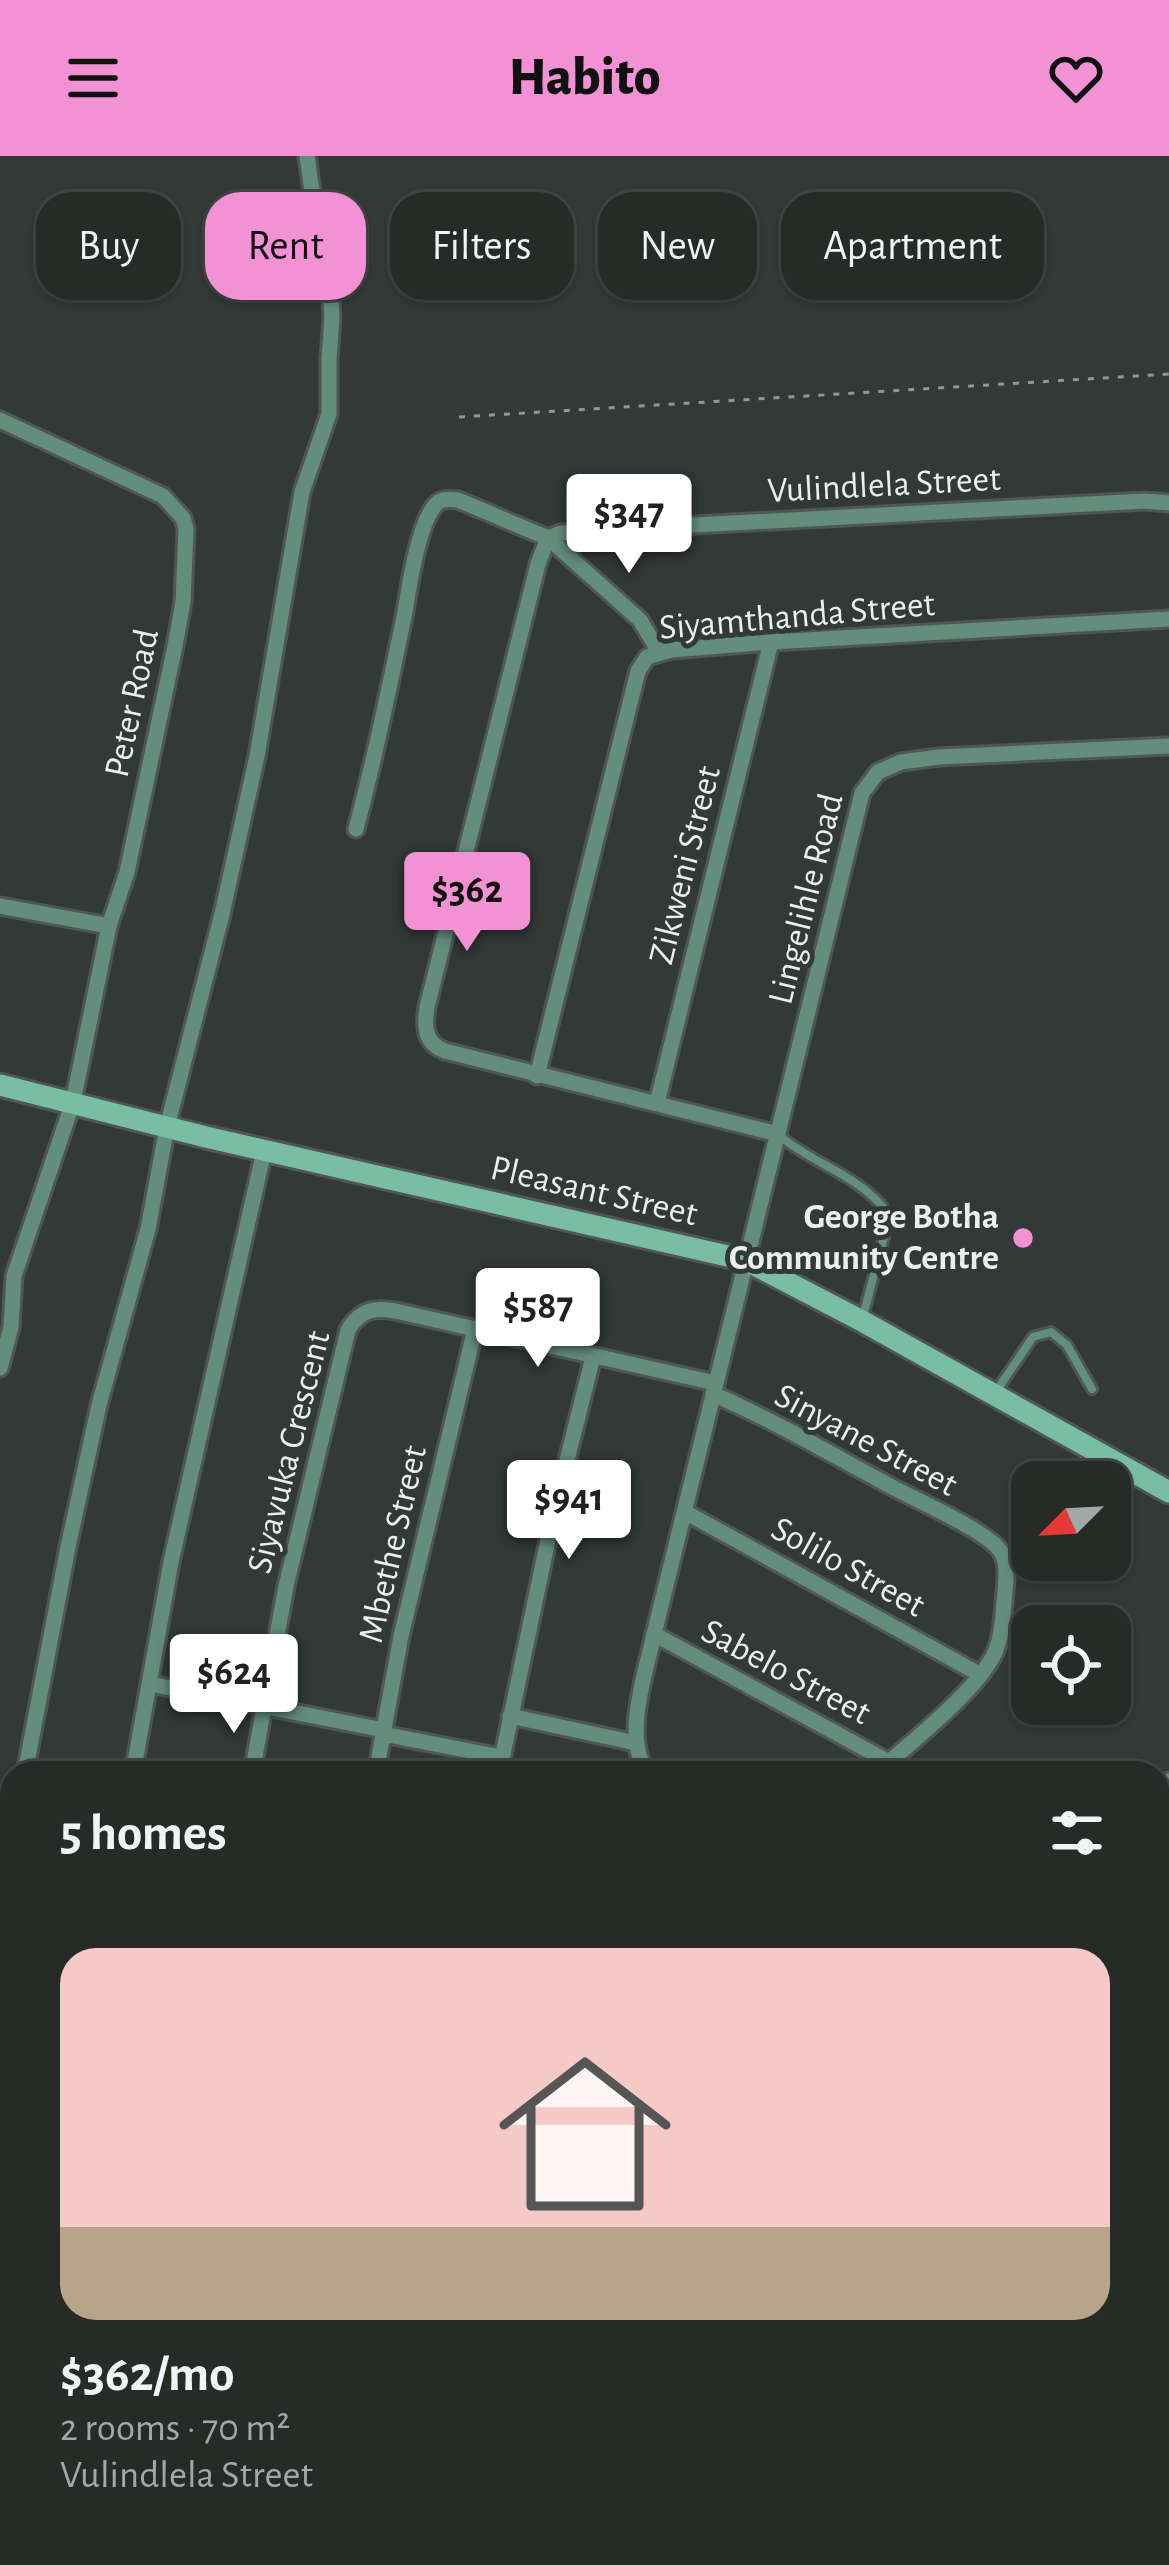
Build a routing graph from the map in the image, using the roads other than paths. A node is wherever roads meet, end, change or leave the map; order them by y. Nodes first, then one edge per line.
1 (308, 156) edge
2 (0, 420) edge
3 (1169, 503) edge
4 (548, 538) junction
5 (1169, 619) edge
6 (771, 642) junction
7 (659, 652) junction
8 (1169, 746) edge
9 (356, 829) dead end
10 (0, 906) edge
11 (109, 926) junction
12 (538, 1076) junction
13 (0, 1085) edge
14 (73, 1102) junction
15 (656, 1103) junction
16 (167, 1127) junction
17 (778, 1134) junction
18 (264, 1150) junction
19 (745, 1260) junction
20 (7, 1275) edge
21 (862, 1321) junction
22 (475, 1329) junction
23 (593, 1357) junction
24 (0, 1368) edge
25 (714, 1389) junction
26 (1092, 1389) dead end
27 (994, 1394) junction
28 (1169, 1492) edge
29 (685, 1512) junction
30 (654, 1634) junction
31 (981, 1675) junction
32 (150, 1684) junction
33 (265, 1708) junction
34 (510, 1715) junction
35 (383, 1732) junction
36 (636, 1743) junction
37 (27, 1761) edge
38 (135, 1761) edge
39 (254, 1761) edge
40 (378, 1761) edge
41 (486, 1761) edge
42 (501, 1761) edge
43 (640, 1761) edge
44 (872, 1761) edge
45 (888, 1761) edge

1 - 16 street
2 - 11 street, Peter Road
3 - 4 street, Vulindlela Street
4 - 7 street
4 - 9 street
4 - 12 street
5 - 6 street, Siyamthanda Street
6 - 7 street, Siyamthanda Street
6 - 15 street, Zikweni Street
7 - 12 street, Siyamthanda Street
8 - 17 street, Lingelihle Road
10 - 11 street
11 - 14 street, Peter Road
12 - 15 street
13 - 14 street, Pleasant Street
14 - 16 street, Pleasant Street
14 - 20 street, Peter Road
15 - 17 street
16 - 18 street, Pleasant Street
16 - 37 street
17 - 19 street, Lingelihle Road
17 - 21 lane
18 - 19 street, Pleasant Street
18 - 32 street
19 - 21 street, Pleasant Street
19 - 25 street, Lingelihle Road
20 - 24 street, Peter Road
21 - 27 street, Pleasant Street
22 - 23 street, Siyavuka Crescent
22 - 33 street, Siyavuka Crescent
22 - 35 street, Mbethe Street
23 - 25 street, Siyavuka Crescent
23 - 34 street
25 - 29 street, Lingelihle Road
25 - 31 street, Sinyane Street
26 - 27 lane
27 - 28 street, Pleasant Street
29 - 30 street, Lingelihle Road
29 - 31 street, Solilo Street
30 - 36 street, Lingelihle Road
30 - 44 street, Sabelo Street
31 - 45 street
32 - 33 street
32 - 38 street
33 - 35 street
33 - 39 street, Siyavuka Crescent
34 - 36 street
34 - 42 street
35 - 40 street, Mbethe Street
35 - 41 street
36 - 43 street

